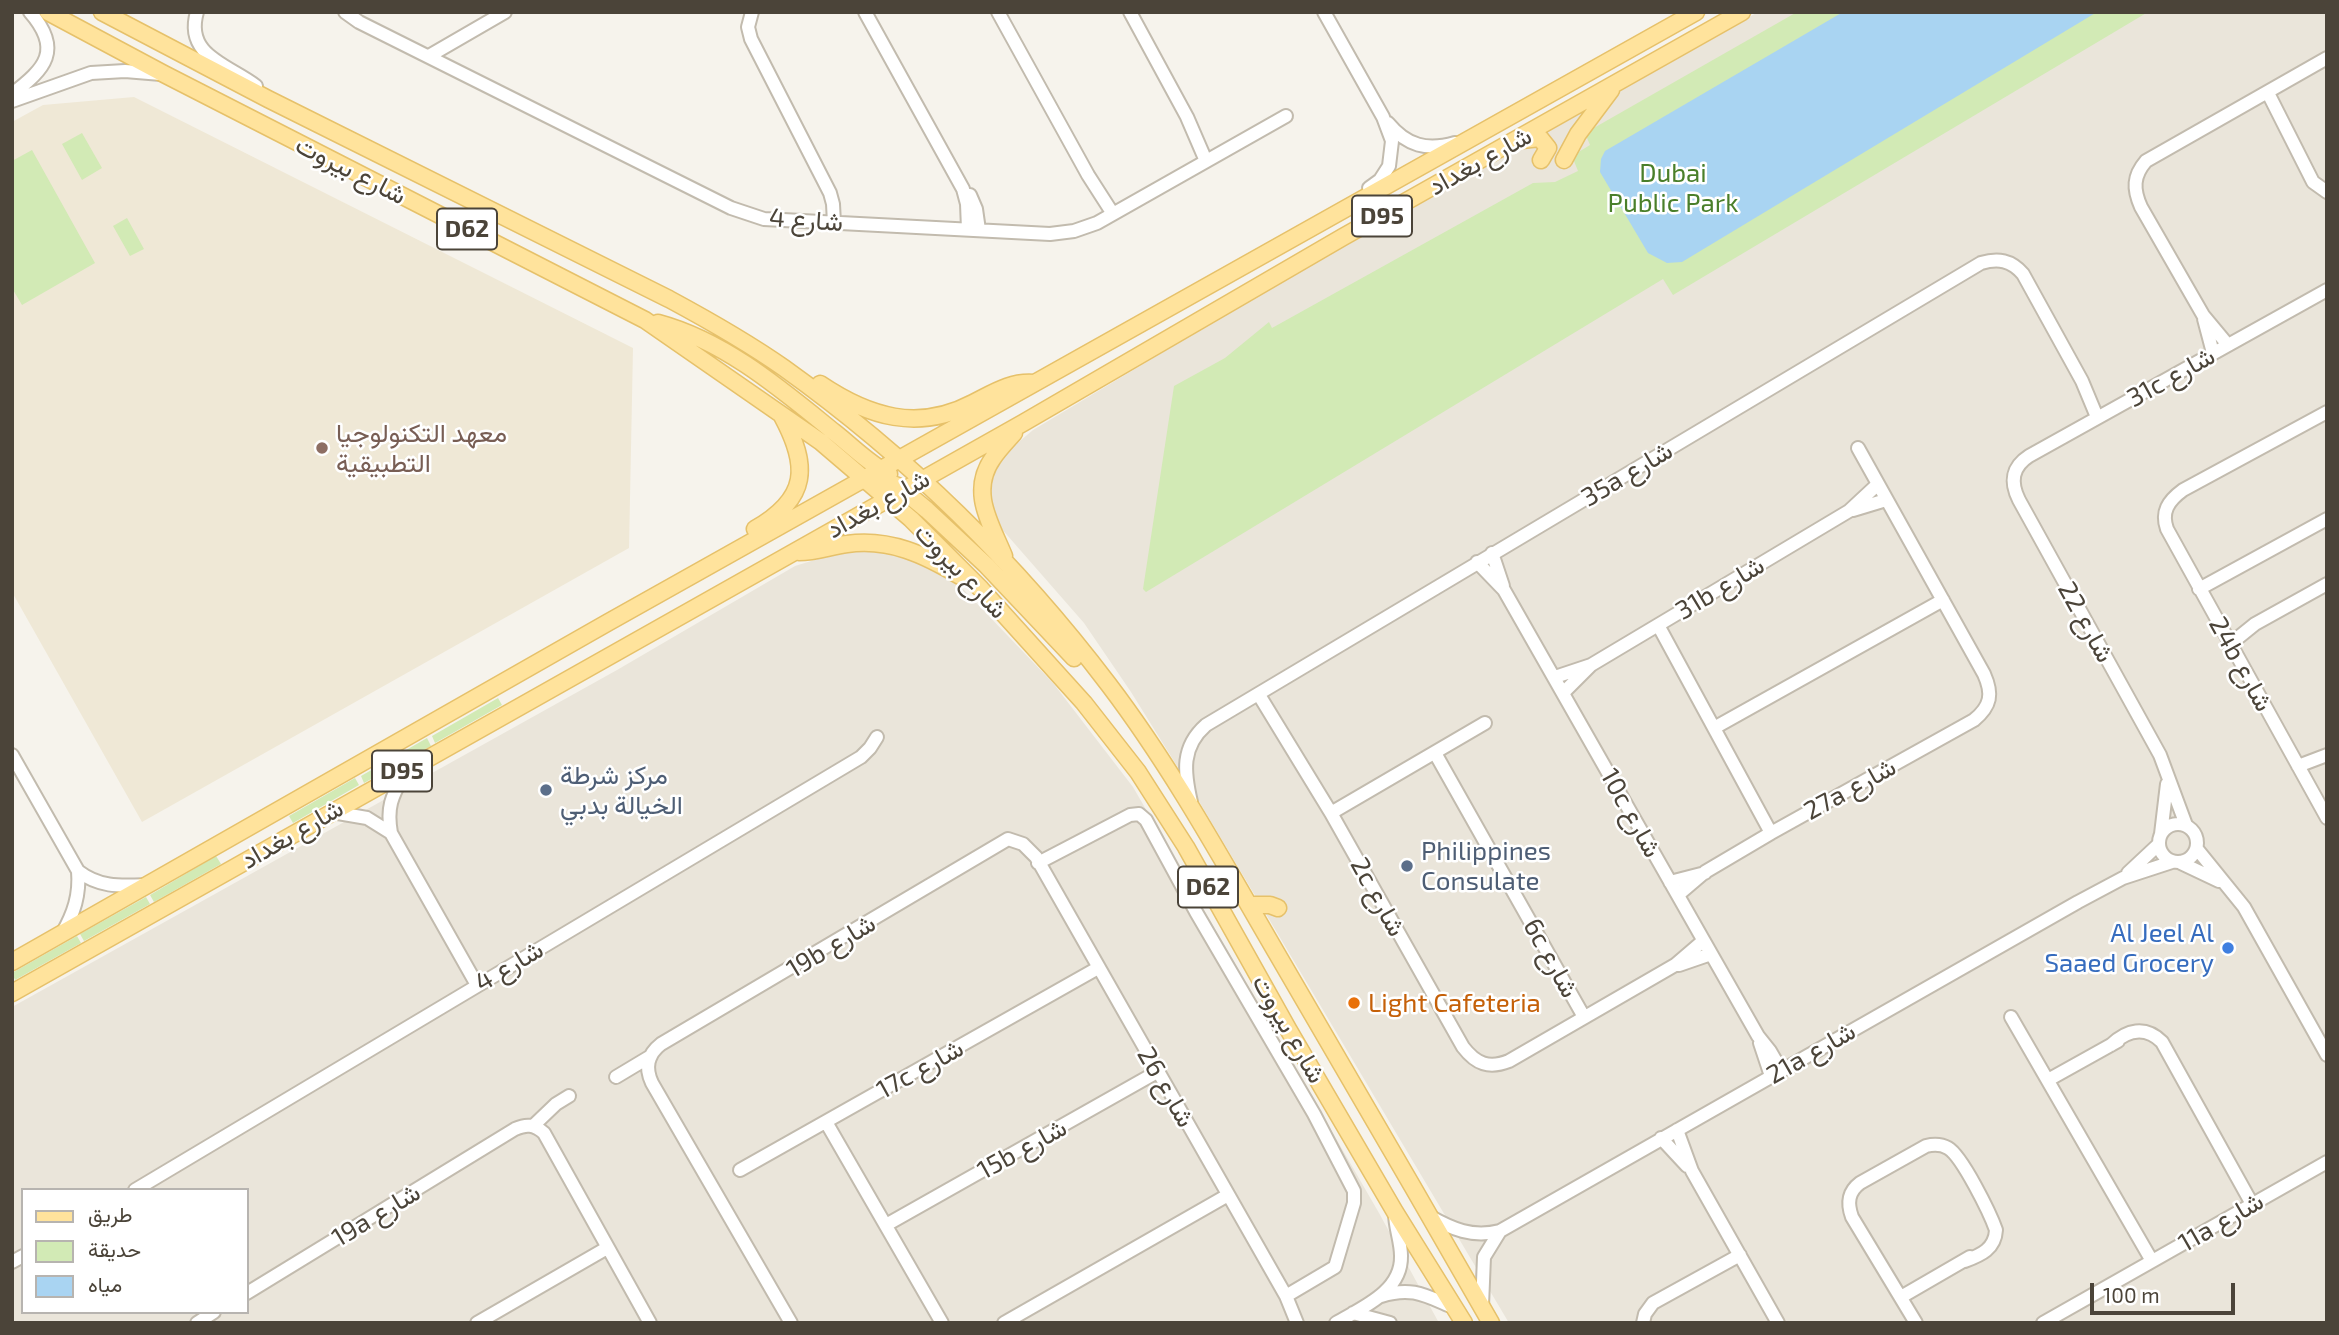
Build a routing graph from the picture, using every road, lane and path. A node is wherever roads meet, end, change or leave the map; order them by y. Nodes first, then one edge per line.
1 (30, 12) edge
2 (48, 12) edge
3 (102, 12) edge
4 (197, 12) edge
5 (345, 12) edge
6 (505, 12) edge
7 (744, 12) edge
8 (752, 12) edge
9 (865, 12) edge
10 (998, 12) edge
11 (1130, 12) edge
12 (1324, 12) edge
13 (1696, 12) edge
14 (1742, 12) edge
15 (461, 37) junction
16 (755, 49) junction
17 (429, 56) junction
18 (2327, 58) edge
19 (448, 65) junction
20 (164, 75) junction
21 (1614, 85) junction
22 (2268, 93) junction
23 (12, 94) edge
24 (268, 99) junction
25 (12, 101) edge
26 (1286, 116) dead end
27 (1383, 117) junction
28 (1473, 138) junction
29 (1516, 141) junction
30 (1210, 159) junction
31 (1541, 160) dead end
32 (1564, 160) dead end
33 (2307, 168) junction
34 (2327, 185) edge
35 (2327, 192) edge
36 (1110, 216) junction
37 (840, 223) junction
38 (973, 230) junction
39 (1304, 233) junction
40 (2327, 290) edge
41 (2203, 316) junction
42 (645, 320) junction
43 (2228, 345) junction
44 (2213, 353) junction
45 (783, 368) junction
46 (1037, 383) junction
47 (779, 411) junction
48 (2327, 412) edge
49 (2103, 414) junction
50 (1023, 423) junction
51 (1858, 448) dead end
52 (899, 460) junction
53 (2017, 467) joint
54 (881, 470) junction
55 (865, 479) junction
56 (921, 480) junction
57 (1878, 484) junction
58 (904, 490) junction
59 (888, 499) junction
60 (1886, 500) junction
61 (1849, 511) junction
62 (2327, 519) edge
63 (793, 552) junction
64 (1492, 553) junction
65 (1478, 562) junction
66 (1008, 565) junction
67 (2327, 584) edge
68 (981, 589) junction
69 (2199, 589) junction
70 (1504, 590) junction
71 (1943, 600) junction
72 (607, 623) junction
73 (1658, 625) junction
74 (2226, 640) junction
75 (1591, 664) junction
76 (1555, 677) junction
77 (1109, 685) junction
78 (1263, 692) junction
79 (1564, 692) junction
80 (1485, 723) dead end
81 (1714, 728) junction
82 (877, 737) dead end
83 (1435, 752) junction
84 (12, 755) edge
85 (2327, 757) edge
86 (407, 769) junction
87 (2301, 771) junction
88 (2168, 776) junction
89 (1192, 809) junction
90 (332, 811) junction
91 (1331, 813) junction
92 (2327, 818) edge
93 (2186, 825) junction
94 (391, 833) junction
95 (1771, 833) junction
96 (2160, 839) junction
97 (2197, 849) junction
98 (990, 850) joint
99 (2176, 862) junction
100 (1038, 863) junction
101 (78, 871) junction
102 (1705, 873) junction
103 (2123, 878) junction
104 (1671, 882) junction
105 (149, 884) junction
106 (2225, 884) junction
107 (1678, 895) junction
108 (1249, 905) junction
109 (1278, 908) dead end
110 (62, 933) junction
111 (1703, 941) junction
112 (1711, 954) junction
113 (12, 962) edge
114 (1675, 965) junction
115 (1098, 968) junction
116 (477, 985) junction
117 (12, 993) edge
118 (1584, 1017) junction
119 (2011, 1017) dead end
120 (671, 1039) junction
121 (2325, 1048) edge
122 (650, 1056) junction
123 (1157, 1072) junction
124 (1776, 1073) junction
125 (616, 1077) dead end
126 (2048, 1080) junction
127 (569, 1096) dead end
128 (660, 1096) junction
129 (826, 1122) junction
130 (533, 1126) junction
131 (1676, 1129) junction
132 (504, 1137) junction
133 (1661, 1138) junction
134 (550, 1147) junction
135 (2327, 1162) edge
136 (740, 1170) dead end
137 (1692, 1171) junction
138 (138, 1188) edge
139 (1228, 1195) junction
140 (2252, 1204) junction
141 (1395, 1212) junction
142 (1428, 1216) junction
143 (886, 1225) junction
144 (1500, 1231) junction
145 (607, 1248) junction
146 (1740, 1255) junction
147 (2152, 1261) junction
148 (248, 1292) edge
149 (1668, 1295) junction
150 (1286, 1296) junction
151 (1380, 1296) junction
152 (1900, 1297) junction
153 (1455, 1308) junction
154 (1353, 1313) junction
155 (1487, 1316) edge
156 (1296, 1317) edge
157 (477, 1323) edge
158 (650, 1323) edge
159 (791, 1323) edge
160 (942, 1323) edge
161 (1003, 1323) edge
162 (1305, 1323) edge
163 (1336, 1323) edge
164 (1390, 1323) edge
165 (1464, 1323) edge
166 (1643, 1323) edge
167 (1650, 1323) edge
168 (1778, 1323) edge
169 (1916, 1323) edge
170 (2043, 1323) edge

1 - 23 street
2 - 20 main road, شارع بيروت / D62
3 - 24 main road, شارع بيروت / D62
4 - 24 street
5 - 17 street, شارع 4
6 - 15 street
7 - 16 street
8 - 16 street
9 - 38 street
10 - 36 street
11 - 30 street
12 - 27 street
13 - 28 main road, شارع بغداد / D95
14 - 21 main road, شارع بغداد / D95
15 - 17 street
15 - 19 street
16 - 37 street
17 - 19 street, شارع 4
18 - 22 street
19 - 37 street, شارع 4
20 - 25 street
20 - 42 main road, شارع بيروت / D62
21 - 29 main road, شارع بغداد / D95
21 - 32 main road
22 - 33 street
22 - 41 street
24 - 45 main road, شارع بيروت / D62
26 - 30 street, شارع 4
27 - 28 street
27 - 39 street
28 - 39 main road, شارع بغداد / D95
29 - 31 main road
29 - 50 main road, شارع بغداد / D95
30 - 36 street, شارع 4
33 - 34 street
33 - 35 street
36 - 38 street, شارع 4
37 - 38 street, شارع 4
39 - 46 main road, شارع بغداد / D95
40 - 43 street, 31c شارع
41 - 43 street
41 - 44 street
42 - 47 main road, شارع بيروت / D62
42 - 54 main road
43 - 44 street, 31c شارع
44 - 49 street, 31c شارع
45 - 46 main road
45 - 52 main road, شارع بيروت / D62
46 - 52 main road, شارع بغداد / D95
47 - 55 main road, شارع بيروت / D62
47 - 72 main road
48 - 69 street, 24b شارع
49 - 53 street, 31c شارع
49 - 64 street, 35a شارع
50 - 56 main road, شارع بغداد / D95
50 - 66 main road
51 - 57 street
52 - 54 main road, شارع بغداد / D95
52 - 56 main road, شارع بيروت / D62
53 - 88 street, شارع 22
54 - 55 main road, شارع بغداد / D95
54 - 56 main road
55 - 58 main road
55 - 59 main road, شارع بيروت / D62
55 - 72 main road, شارع بغداد / D95
56 - 58 main road, شارع بغداد / D95
56 - 66 main road, شارع بيروت / D62
57 - 60 street
57 - 61 street, 31b شارع
58 - 59 main road, شارع بغداد / D95
58 - 77 main road
59 - 63 main road, شارع بغداد / D95
59 - 68 main road, شارع بيروت / D62
60 - 61 street, 31b شارع
60 - 71 street
61 - 73 street, 31b شارع
62 - 69 street
63 - 68 main road
63 - 86 main road, شارع بغداد / D95
64 - 65 street, 35a شارع
64 - 70 street, 10c شارع
65 - 70 street, 10c شارع
65 - 78 street, 35a شارع
66 - 77 main road, شارع بيروت / D62
67 - 74 street
68 - 141 main road, شارع بيروت / D62
69 - 74 street, 24b شارع
70 - 76 street, 10c شارع
71 - 81 street
71 - 95 street, 27a شارع
72 - 105 main road, شارع بغداد / D95
73 - 75 street, 31b شارع
73 - 81 street
74 - 87 street, 24b شارع
75 - 76 street, 31b شارع
75 - 79 street, 31b شارع
76 - 79 street, 10c شارع
77 - 89 main road, شارع بيروت / D62
78 - 89 street, 35a شارع
78 - 91 street, 2c شارع
79 - 104 street, 10c شارع
80 - 83 street
81 - 95 street
82 - 116 street, شارع 4
83 - 91 street
83 - 118 street, 6c شارع
84 - 101 street
85 - 87 street
86 - 90 main road, شارع بغداد / D95
86 - 94 street
87 - 92 street, 24b شارع
88 - 93 street, شارع 22
88 - 96 street
89 - 108 main road, شارع بيروت / D62
90 - 94 street
90 - 117 main road, شارع بغداد / D95
91 - 118 street, 2c شارع
93 - 96 street
93 - 97 street
94 - 116 street
95 - 102 street, 27a شارع
96 - 99 street
96 - 103 street, 21a شارع
97 - 99 street
97 - 106 street
98 - 100 street, شارع 26
98 - 120 street, 19b شارع
99 - 103 street, 21a شارع
99 - 106 street
100 - 115 street, شارع 26
100 - 150 street
101 - 105 street
101 - 110 street
102 - 104 street, 27a شارع
102 - 107 street, 27a شارع
103 - 124 street, 21a شارع
104 - 107 street, 10c شارع
105 - 110 main road, شارع بغداد / D95
106 - 121 street
107 - 111 street, 10c شارع
108 - 109 main road
108 - 142 main road, شارع بيروت / D62
110 - 113 main road, شارع بغداد / D95
111 - 112 street, 10c شارع
111 - 114 street
112 - 114 street
112 - 124 street, 10c شارع
114 - 118 street
115 - 123 street, شارع 26
115 - 129 street, 17c شارع
116 - 138 street, شارع 4
119 - 126 street
120 - 122 street, 19b شارع
120 - 128 street
122 - 125 street, 19b شارع
122 - 128 street
123 - 139 street, شارع 26
123 - 143 street, 15b شارع
124 - 131 street, 21a شارع
126 - 140 street
126 - 147 street
127 - 130 street
128 - 159 street
129 - 136 street, 17c شارع
129 - 143 street
130 - 132 street, 19a شارع
130 - 134 street
131 - 133 street, 21a شارع
131 - 137 street
132 - 134 street
132 - 148 street, 19a شارع
133 - 137 street
133 - 144 street, 21a شارع
134 - 145 street
135 - 140 street, 11a شارع
137 - 146 street
139 - 150 street, شارع 26
139 - 161 street
140 - 147 street, 11a شارع
141 - 151 street
141 - 153 main road, شارع بيروت / D62
142 - 144 street, 21a شارع
142 - 155 main road, شارع بيروت / D62
143 - 160 street
144 - 155 street
145 - 157 street
145 - 158 street
146 - 149 street
146 - 168 street
147 - 170 street, 11a شارع
149 - 166 street
149 - 167 street
150 - 156 street, شارع 26
151 - 153 street
151 - 154 street
152 - 152 street
152 - 169 street
153 - 165 main road, شارع بيروت / D62
154 - 163 street
154 - 164 street
156 - 162 street, شارع 26

